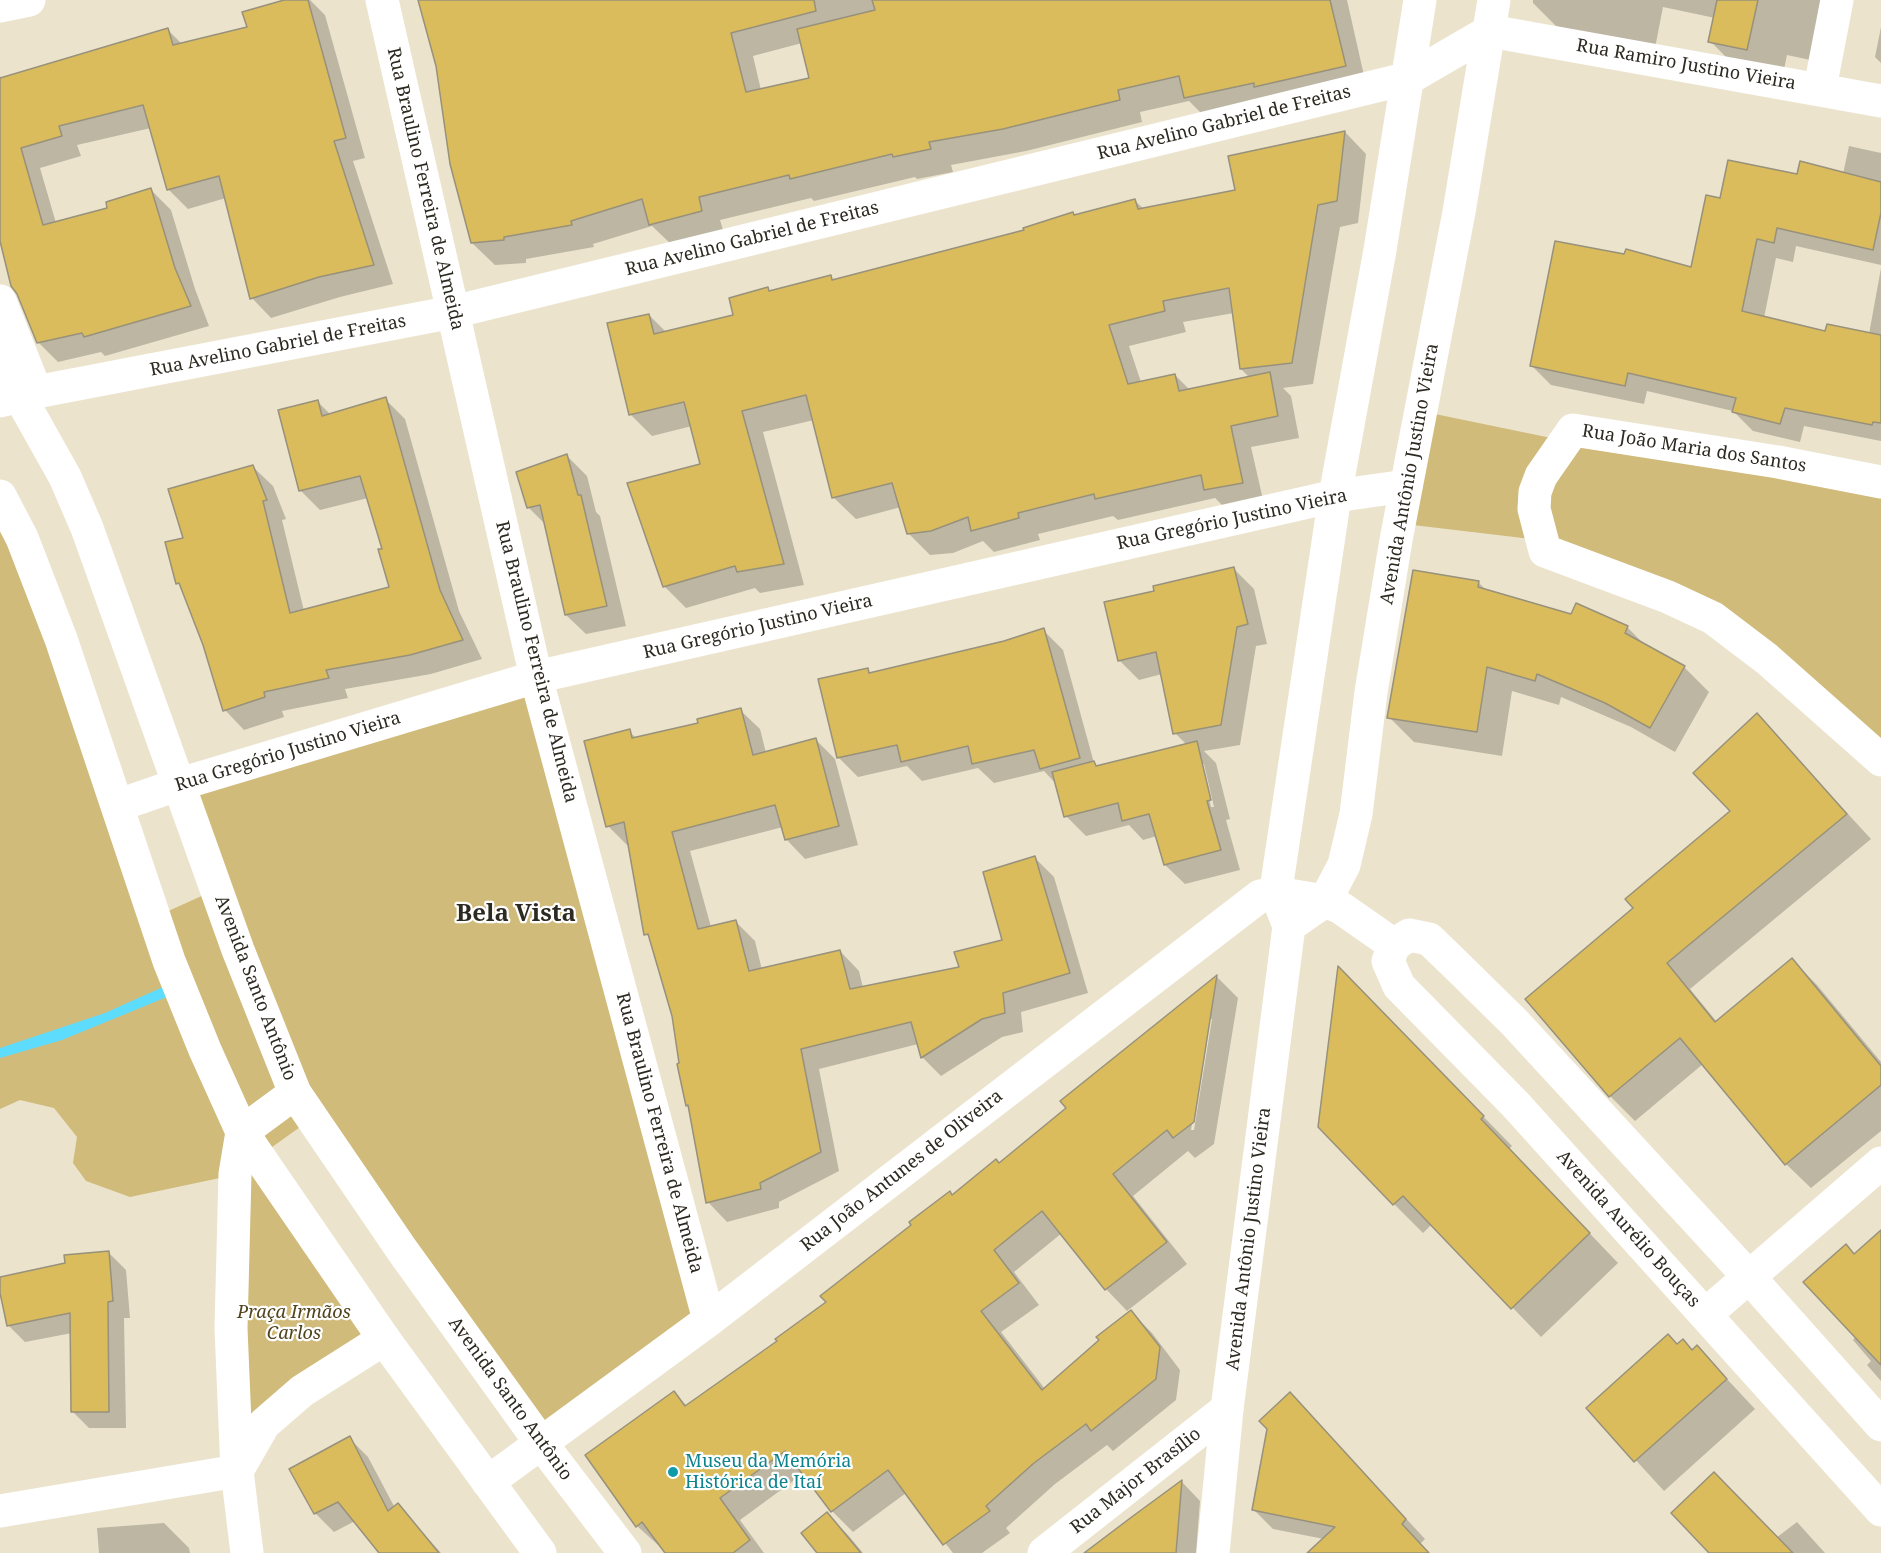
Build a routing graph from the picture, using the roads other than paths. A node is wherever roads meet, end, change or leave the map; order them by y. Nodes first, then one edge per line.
1 (29, 0) edge
2 (382, 0) edge
3 (1420, 0) edge
4 (1837, 0) edge
5 (0, 6) edge
6 (1492, 15) edge
7 (1409, 78) junction
8 (1820, 88) junction
9 (1881, 101) edge
10 (0, 301) edge
11 (453, 312) junction
12 (0, 361) edge
13 (19, 396) edge
14 (1881, 482) edge
15 (1406, 486) junction
16 (0, 496) edge
17 (1335, 496) junction
18 (536, 677) junction
19 (1881, 759) edge
20 (180, 784) junction
21 (119, 805) junction
22 (1276, 893) junction
23 (1325, 901) junction
24 (1289, 926) junction
25 (1394, 945) junction
26 (295, 1093) junction
27 (242, 1132) junction
28 (1881, 1163) edge
29 (1749, 1277) junction
30 (1706, 1314) junction
31 (709, 1320) junction
32 (384, 1339) junction
33 (1227, 1409) junction
34 (1881, 1425) edge
35 (541, 1443) junction
36 (237, 1471) junction
37 (488, 1482) junction
38 (1881, 1510) edge
39 (0, 1511) edge
40 (247, 1553) edge
41 (540, 1553) edge
42 (625, 1553) edge
43 (1044, 1553) edge
44 (1213, 1553) edge

1 - 5 street
2 - 11 street, Rua Braulino Ferreira de Almeida
3 - 7 street, Avenida Antônio Justino Vieira
4 - 8 street
6 - 7 street, Rua Avelino Gabriel de Freitas
6 - 8 street, Rua Ramiro Justino Vieira
6 - 15 street, Avenida Antônio Justino Vieira
7 - 11 street, Rua Avelino Gabriel de Freitas
7 - 17 street, Avenida Antônio Justino Vieira
8 - 9 street, Rua Ramiro Justino Vieira
10 - 13 street
11 - 13 street, Rua Avelino Gabriel de Freitas
11 - 18 street, Rua Braulino Ferreira de Almeida
12 - 13 street, Avenida Santo Antônio
13 - 20 street, Avenida Santo Antônio
14 - 19 street, Rua João Maria dos Santos
15 - 17 street, Rua Gregório Justino Vieira
15 - 23 street, Avenida Antônio Justino Vieira
16 - 21 street
17 - 18 street, Rua Gregório Justino Vieira
17 - 22 street, Avenida Antônio Justino Vieira
18 - 20 street, Rua Gregório Justino Vieira
18 - 31 street, Rua Braulino Ferreira de Almeida
20 - 21 street, Rua Gregório Justino Vieira
20 - 26 street, Avenida Santo Antônio
21 - 27 street
22 - 23 street, Rua João Antunes de Oliveira
22 - 24 street, Avenida Antônio Justino Vieira
22 - 31 street, Rua João Antunes de Oliveira
23 - 24 street, Avenida Antônio Justino Vieira
23 - 25 street
24 - 33 street, Avenida Antônio Justino Vieira
25 - 29 street
25 - 30 street, Avenida Aurélio Bouças
26 - 27 street
26 - 35 street, Avenida Santo Antônio
27 - 32 street
27 - 36 street
28 - 29 street
29 - 30 street
29 - 34 street
30 - 38 street, Avenida Aurélio Bouças
31 - 35 street, Rua João Antunes de Oliveira
32 - 36 street
32 - 37 street
33 - 43 street, Rua Major Brasílio
33 - 44 street, Avenida Antônio Justino Vieira
35 - 37 street, Rua João Antunes de Oliveira
35 - 42 street, Avenida Santo Antônio
36 - 39 street
36 - 40 street
37 - 41 street

